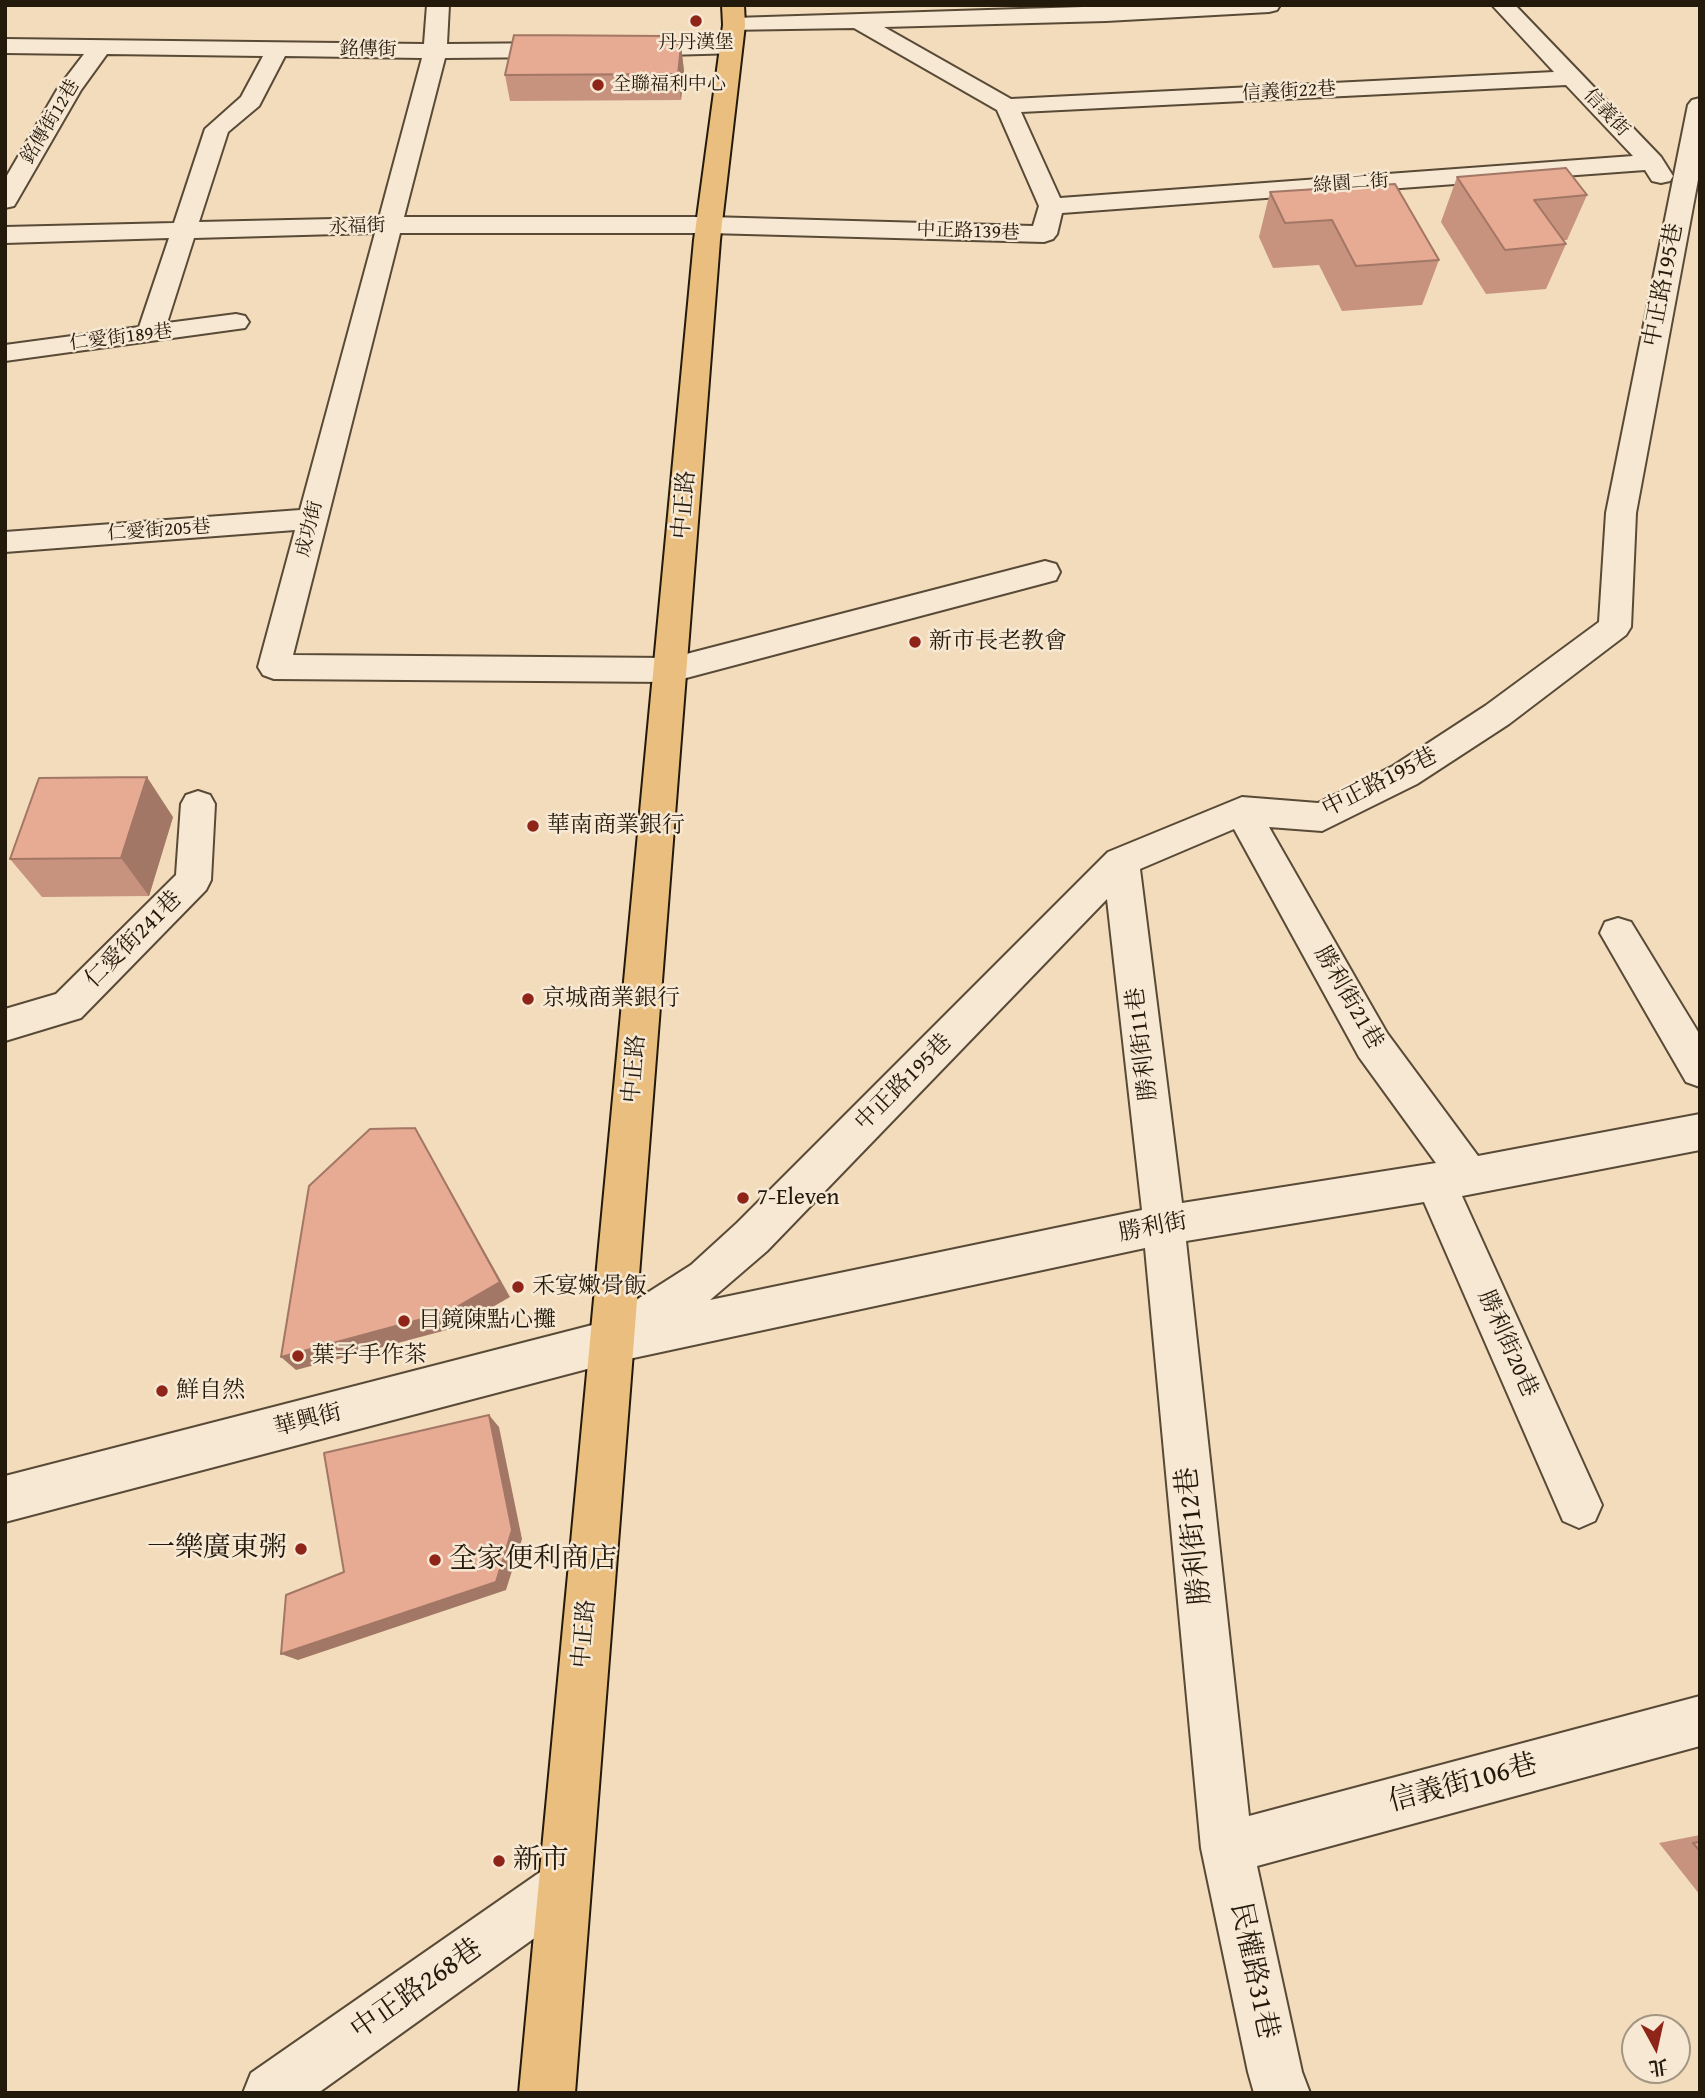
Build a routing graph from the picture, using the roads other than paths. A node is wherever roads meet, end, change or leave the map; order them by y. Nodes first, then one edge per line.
1 (438, 5) edge
2 (1269, 5) edge
3 (1503, 5) edge
4 (1105, 10) edge
5 (859, 22) junction
6 (733, 26) edge
7 (5, 46) edge
8 (101, 47) junction
9 (278, 48) junction
10 (582, 50) edge
11 (609, 50) edge
12 (435, 51) junction
13 (1572, 78) junction
14 (1700, 105) edge
15 (1007, 106) junction
16 (1695, 157) edge
17 (1651, 162) junction
18 (5, 201) edge
19 (1051, 206) junction
20 (1690, 215) edge
21 (388, 225) junction
22 (709, 225) junction
23 (185, 232) junction
24 (5, 235) edge
25 (236, 322) dead end
26 (150, 334) junction
27 (5, 353) edge
28 (312, 519) junction
29 (5, 542) edge
30 (1045, 572) dead end
31 (671, 670) junction
32 (198, 804) dead end
33 (1242, 811) junction
34 (1121, 862) junction
35 (1618, 933) dead end
36 (5, 1025) edge
37 (1700, 1070) edge
38 (1700, 1132) edge
39 (1452, 1179) junction
40 (1164, 1225) junction
41 (610, 1342) junction
42 (5, 1499) edge
43 (1579, 1505) dead end
44 (1700, 1721) edge
45 (1227, 1847) junction
46 (564, 1886) junction
47 (271, 2093) edge
48 (547, 2093) edge
49 (1282, 2093) edge

1 - 12 street, 成功街
2 - 4 street
3 - 13 street, 信義街
4 - 5 street
5 - 6 street
5 - 15 street
6 - 11 street
6 - 22 main road, 中正路
7 - 8 street, 銘傳街
8 - 9 street, 銘傳街
8 - 18 street, 銘傳街12巷
9 - 12 street, 銘傳街
9 - 23 street
10 - 12 street, 銘傳街
12 - 21 street, 成功街
13 - 15 street, 信義街22巷
13 - 17 street, 信義街
14 - 16 street, 中正路195巷
15 - 19 street
16 - 20 street, 中正路195巷
17 - 19 street, 綠園二街
17 - 20 street, 信義街
19 - 22 street, 中正路139巷
20 - 33 street, 中正路195巷
21 - 22 street, 永福街
21 - 23 street, 永福街
21 - 28 street, 成功街
22 - 31 main road, 中正路
23 - 24 street, 永福街
23 - 26 street
25 - 26 street, 仁愛街189巷
26 - 27 street, 仁愛街189巷
28 - 29 street, 仁愛街205巷
28 - 31 street, 成功街
30 - 31 street
31 - 41 main road, 中正路
32 - 36 street, 仁愛街241巷
33 - 34 street, 中正路195巷
33 - 39 street, 勝利街21巷
34 - 40 street, 勝利街11巷
34 - 41 street, 中正路195巷
35 - 37 street
38 - 39 street, 勝利街
39 - 40 street, 勝利街
39 - 43 street, 勝利街20巷
40 - 41 street, 勝利街
40 - 45 street, 勝利街12巷
41 - 42 street, 華興街
41 - 46 main road, 中正路
44 - 45 street, 信義街106巷
45 - 49 street, 民權路31巷
46 - 47 street, 中正路268巷
46 - 48 main road, 中正路

